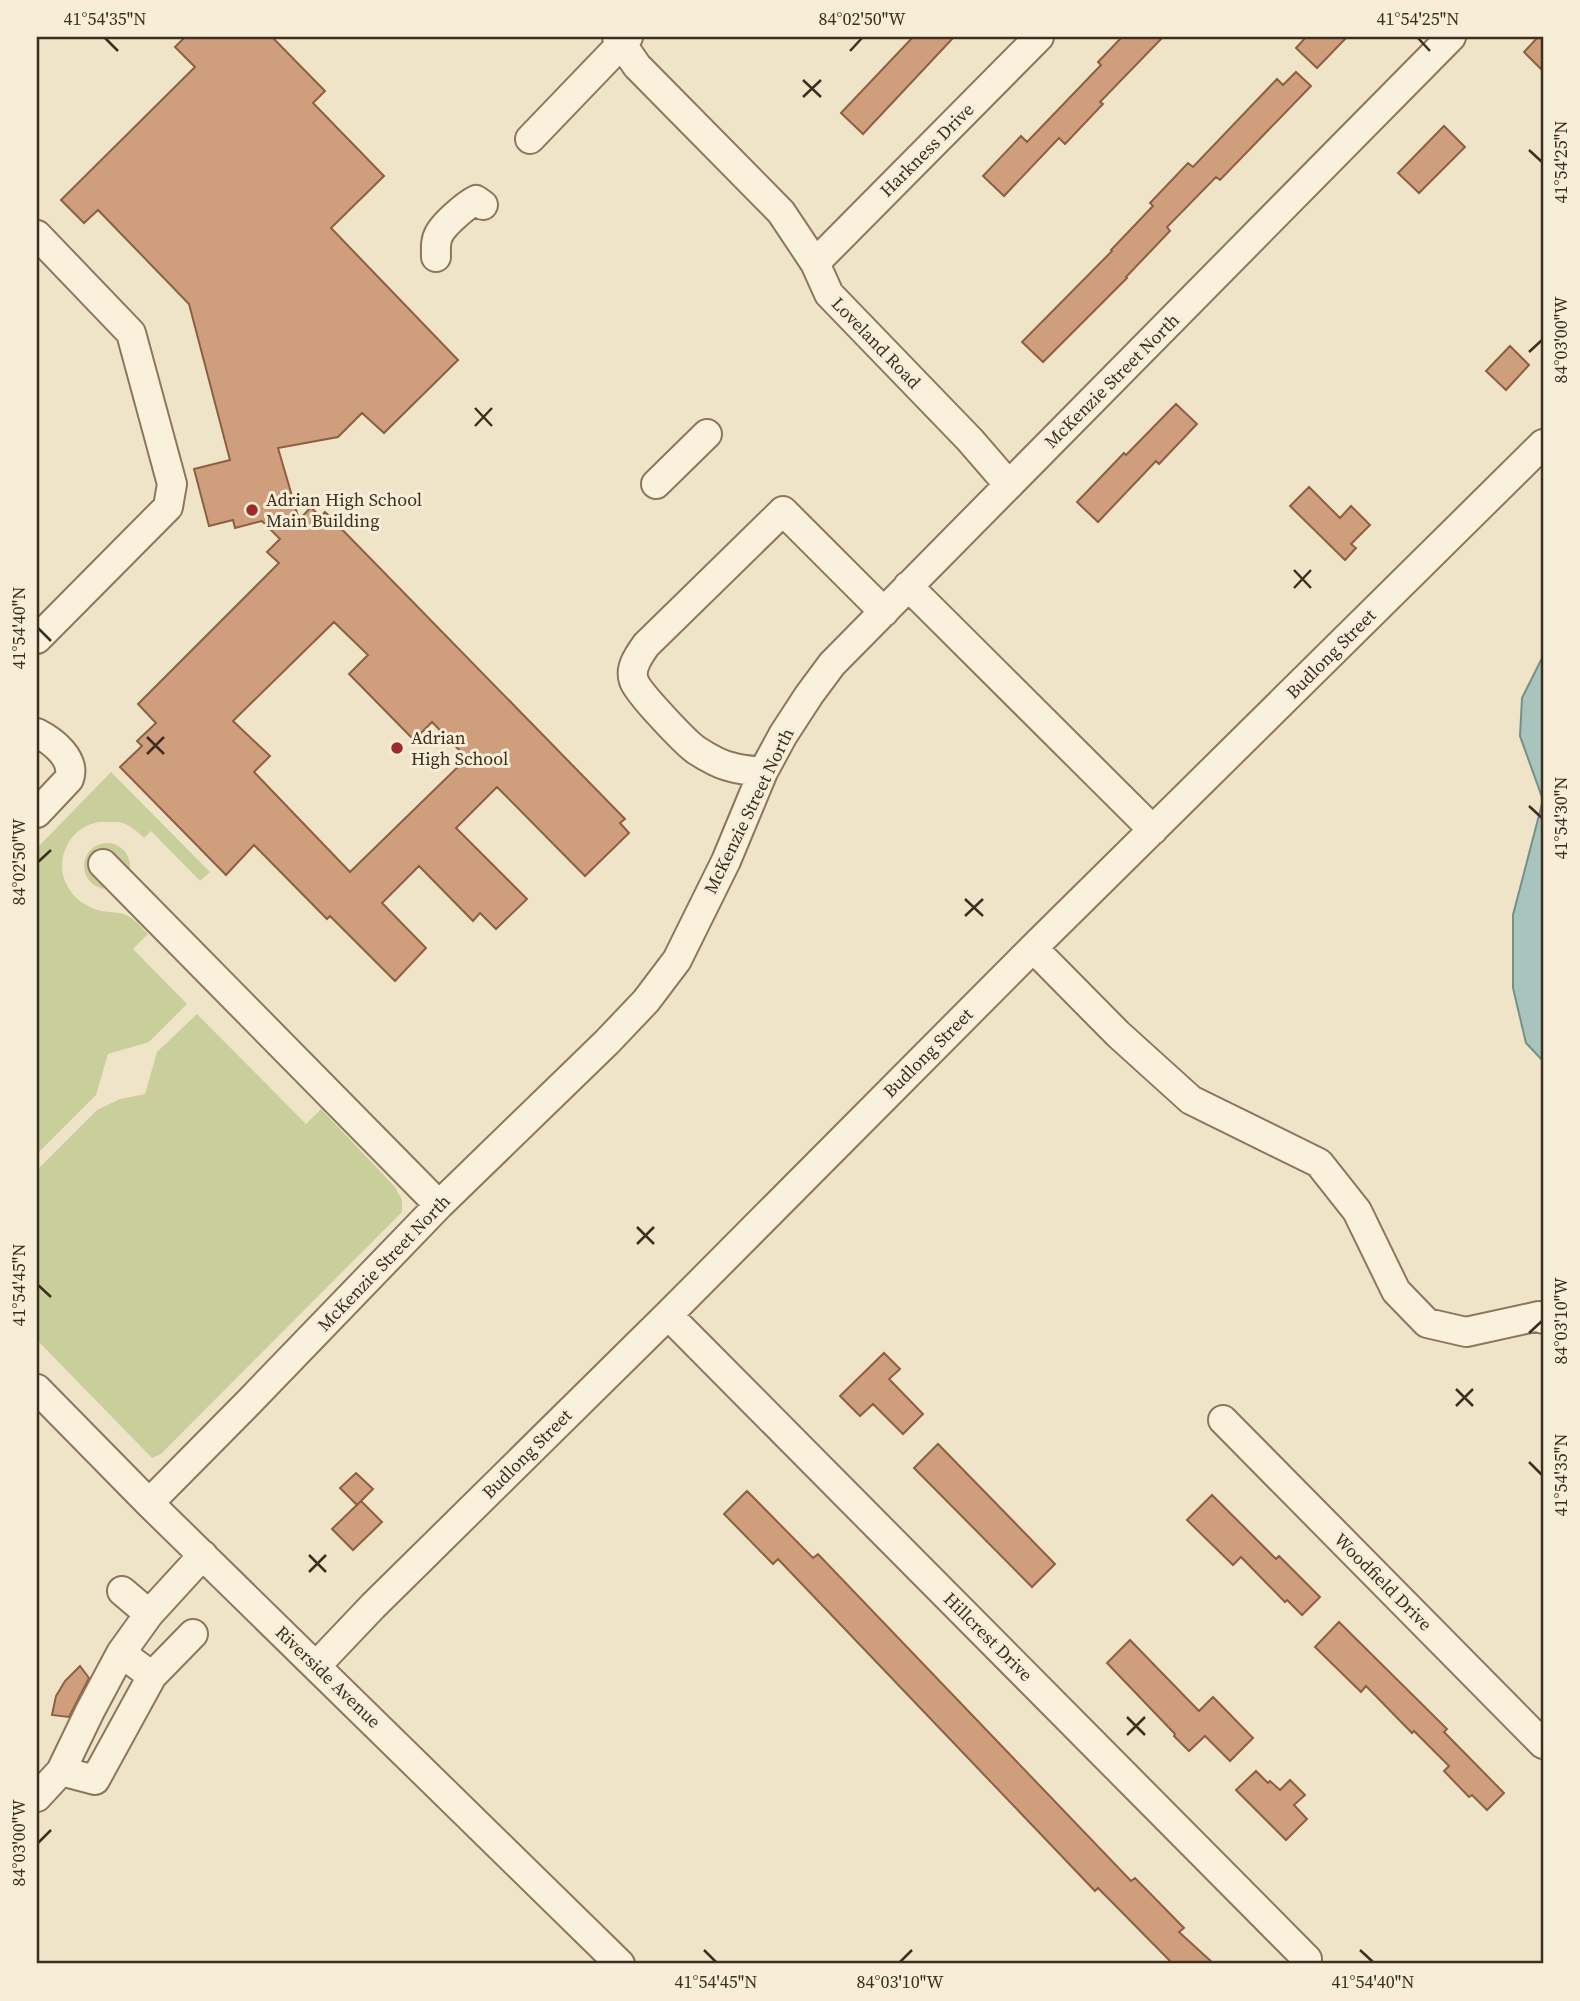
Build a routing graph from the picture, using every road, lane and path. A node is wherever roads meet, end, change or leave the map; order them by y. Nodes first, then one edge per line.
1 (1038, 37) edge
2 (1451, 37) edge
3 (622, 39) edge
4 (530, 139) dead end
5 (484, 205) dead end
6 (37, 235) edge
7 (436, 257) dead end
8 (815, 263) junction
9 (707, 435) dead end
10 (1543, 444) edge
11 (656, 484) dead end
12 (1009, 485) junction
13 (908, 586) junction
14 (884, 612) junction
15 (39, 630) edge
16 (37, 733) edge
17 (763, 772) junction
18 (37, 813) edge
19 (1153, 830) junction
20 (103, 864) dead end
21 (1033, 948) junction
22 (439, 1206) junction
23 (668, 1315) junction
24 (1543, 1319) edge
25 (37, 1389) edge
26 (1223, 1420) dead end
27 (149, 1503) junction
28 (203, 1555) junction
29 (122, 1591) dead end
30 (149, 1614) junction
31 (193, 1634) dead end
32 (121, 1653) junction
33 (316, 1666) junction
34 (152, 1676) junction
35 (1543, 1744) edge
36 (61, 1771) junction
37 (37, 1797) edge
38 (1307, 1959) dead end
39 (620, 1964) edge

1 - 8 street, Harkness Drive
2 - 12 street, McKenzie Street North
3 - 4 street
3 - 8 street, Loveland Road
5 - 7 street
6 - 15 street
8 - 12 street, Loveland Road
9 - 11 street
10 - 19 street, Budlong Street
12 - 13 street, McKenzie Street North
13 - 14 street, McKenzie Street North
13 - 19 street
14 - 17 street, McKenzie Street North
14 - 17 street
16 - 18 street
17 - 22 street, McKenzie Street North
19 - 21 street, Budlong Street
20 - 22 street
21 - 23 street, Budlong Street
21 - 24 street
22 - 27 street, McKenzie Street North
23 - 33 street, Budlong Street
23 - 38 street, Hillcrest Drive
25 - 27 street, Riverside Avenue
26 - 35 street, Woodfield Drive
27 - 28 street, Riverside Avenue
28 - 30 street
28 - 33 street, Riverside Avenue
29 - 30 street
30 - 32 street
31 - 34 street
32 - 34 street
32 - 36 street
33 - 39 street, Riverside Avenue
34 - 36 street
36 - 37 street

